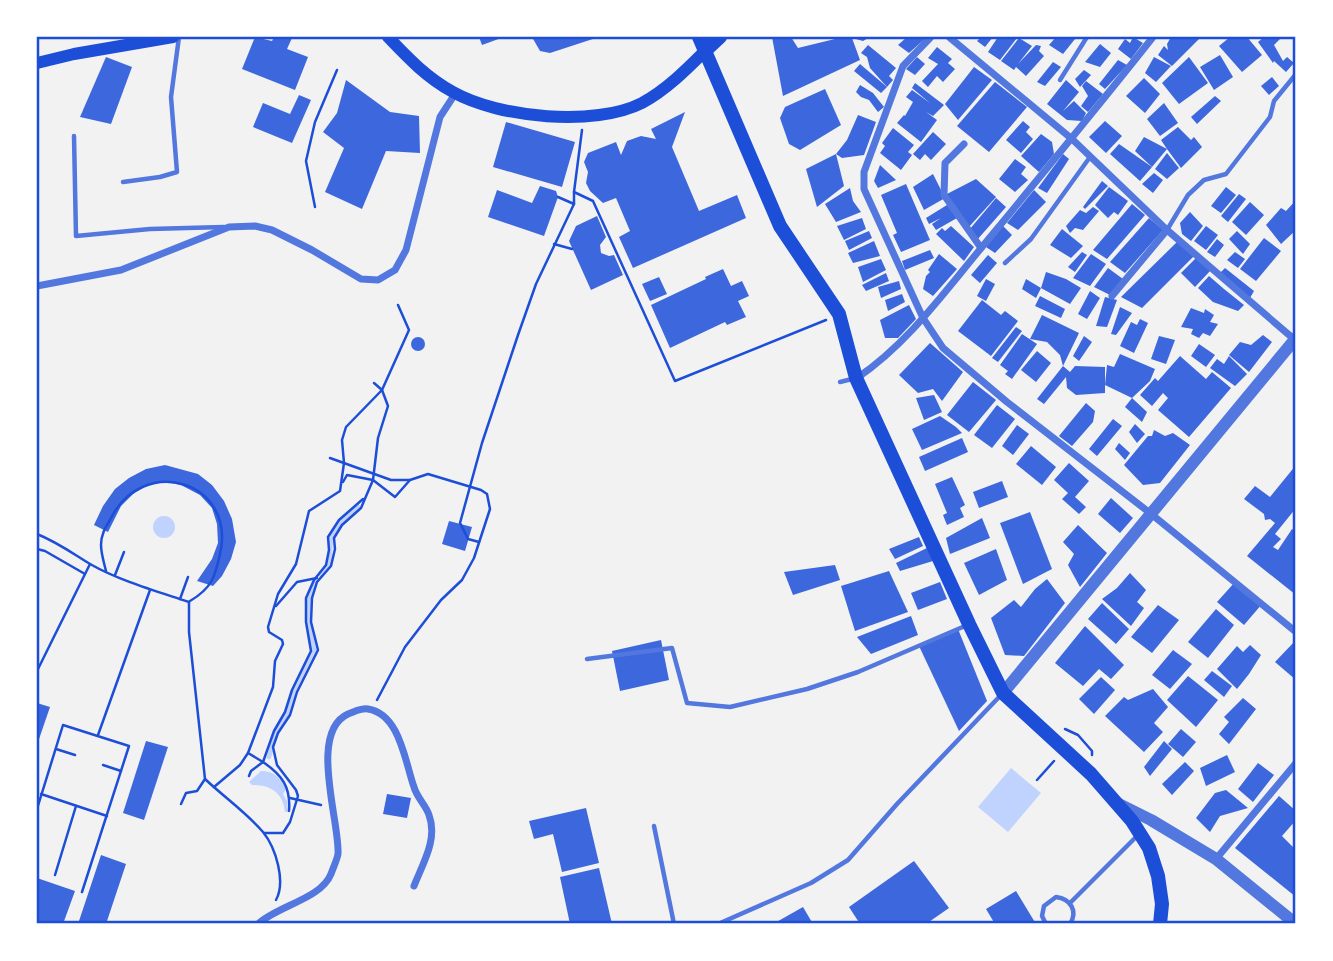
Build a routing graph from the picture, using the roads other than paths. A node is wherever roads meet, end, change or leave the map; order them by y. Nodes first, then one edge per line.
1 (173, 37) edge
2 (179, 37) edge
3 (388, 37) edge
4 (699, 37) edge
5 (720, 37) edge
6 (931, 37) edge
7 (949, 37) edge
8 (1087, 37) edge
9 (1153, 37) edge
10 (705, 51) junction
11 (37, 63) edge
12 (1296, 74) edge
13 (1060, 80) dead end
14 (455, 94) junction
15 (74, 136) dead end
16 (1072, 139) junction
17 (964, 145) dead end
18 (1090, 156) junction
19 (123, 182) dead end
20 (229, 227) junction
21 (1167, 230) junction
22 (981, 248) junction
23 (1005, 263) dead end
24 (37, 286) edge
25 (1112, 296) dead end
26 (923, 318) junction
27 (1296, 339) edge
28 (856, 378) junction
29 (840, 382) dead end
30 (1150, 513) junction
31 (969, 624) junction
32 (1296, 632) edge
33 (587, 659) dead end
34 (1003, 693) junction
35 (1296, 762) edge
36 (1114, 802) junction
37 (654, 826) dead end
38 (1139, 833) junction
39 (1216, 859) junction
40 (414, 886) dead end
41 (1070, 903) junction
42 (258, 924) edge
43 (674, 924) edge
44 (718, 924) edge
45 (1046, 924) edge
46 (1070, 924) edge
47 (1160, 924) edge
48 (1296, 924) edge

1 - 11 main road
2 - 19 lane
3 - 14 main road
4 - 10 main road
5 - 10 main road
6 - 26 street
7 - 16 street
8 - 13 lane
9 - 16 street
10 - 14 main road
10 - 28 main road
12 - 21 lane
14 - 20 street
15 - 20 lane
16 - 18 street
16 - 22 street
17 - 22 street
18 - 21 street
18 - 23 lane
20 - 24 street
21 - 25 street
21 - 27 street
22 - 26 street
26 - 28 street
26 - 30 street
27 - 30 street
28 - 29 lane
28 - 31 main road
30 - 32 street
30 - 34 street
31 - 33 lane
31 - 34 main road
34 - 36 main road
34 - 44 lane
35 - 39 street
36 - 38 main road
36 - 39 street
37 - 43 lane
38 - 41 lane
38 - 47 main road
39 - 48 street
40 - 42 street
41 - 45 lane
41 - 46 lane

